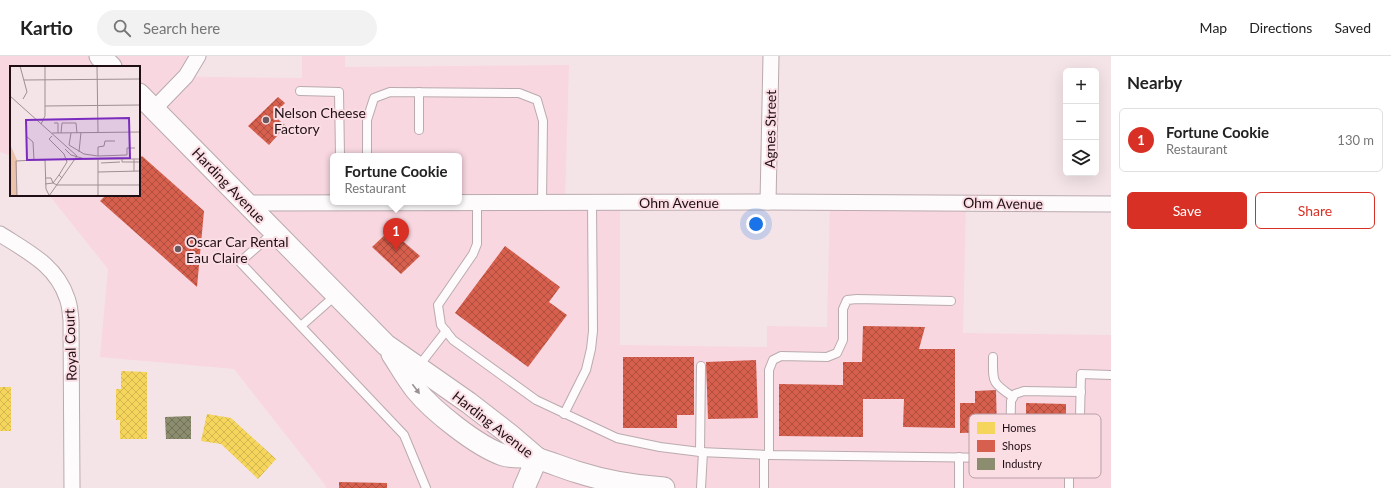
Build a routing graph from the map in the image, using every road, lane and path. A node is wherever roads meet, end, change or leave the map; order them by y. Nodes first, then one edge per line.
1 (100, 56) edge
2 (198, 56) edge
3 (771, 56) edge
4 (110, 66) edge
5 (300, 91) dead end
6 (419, 92) junction
7 (140, 95) edge
8 (154, 109) junction
9 (419, 130) dead end
10 (340, 153) edge
11 (367, 153) edge
12 (330, 202) edge
13 (462, 202) edge
14 (477, 202) junction
15 (542, 202) junction
16 (592, 202) junction
17 (768, 202) junction
18 (246, 203) junction
19 (1111, 204) edge
20 (274, 232) junction
21 (0, 234) edge
22 (337, 295) junction
23 (951, 301) dead end
24 (301, 326) junction
25 (446, 331) junction
26 (386, 345) junction
27 (993, 357) dead end
28 (702, 366) dead end
29 (418, 367) junction
30 (1111, 375) edge
31 (1081, 392) junction
32 (1013, 397) junction
33 (564, 414) junction
34 (1011, 414) edge
35 (1080, 414) edge
36 (702, 452) junction
37 (766, 455) junction
38 (959, 457) junction
39 (969, 457) edge
40 (537, 458) junction
41 (72, 488) edge
42 (426, 488) edge
43 (524, 488) edge
44 (664, 488) edge
45 (701, 488) edge
46 (764, 488) edge
47 (959, 488) edge

1 - 4 main road
2 - 8 street
3 - 17 street, Agnes Street
5 - 10 lane
6 - 9 lane
6 - 11 lane
6 - 15 lane
7 - 8 main road, Harding Avenue
8 - 18 main road, Harding Avenue
12 - 18 street, Ohm Avenue
13 - 14 street, Ohm Avenue
14 - 15 street, Ohm Avenue
14 - 25 lane
15 - 16 street, Ohm Avenue
16 - 17 street, Ohm Avenue
16 - 33 lane
17 - 19 street, Ohm Avenue
18 - 20 main road, Harding Avenue
20 - 22 main road, Harding Avenue
20 - 24 lane
21 - 41 street, Royal Court
22 - 24 lane
22 - 26 main road, Harding Avenue
23 - 37 lane
24 - 42 lane
25 - 29 lane
25 - 33 lane
26 - 29 main road, Harding Avenue
26 -> 40 main road, Harding Avenue
27 - 32 lane
28 - 36 lane
29 - 40 main road, Harding Avenue
30 - 31 lane
31 - 32 lane
31 - 35 lane
32 - 34 lane
33 - 36 lane
36 - 37 lane
36 - 45 lane
37 - 38 lane
37 - 46 lane
38 - 39 lane
38 - 47 lane
40 - 43 main road
40 - 44 main road

